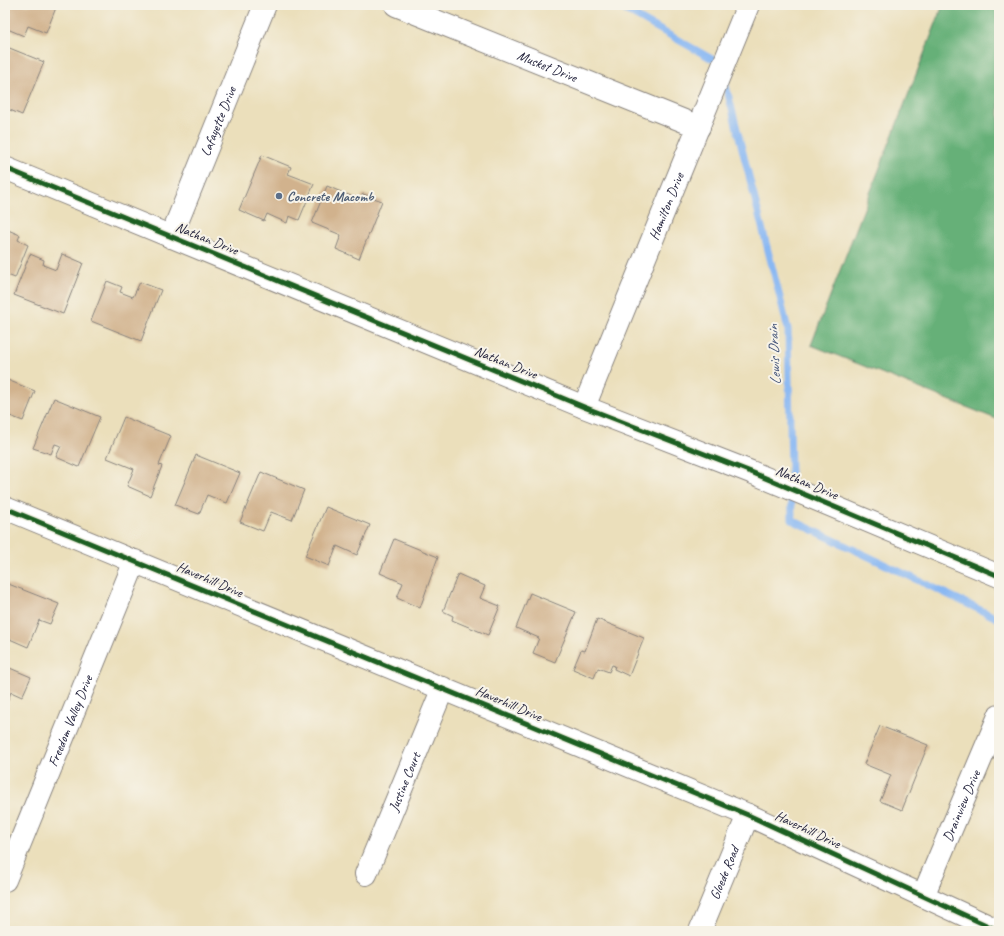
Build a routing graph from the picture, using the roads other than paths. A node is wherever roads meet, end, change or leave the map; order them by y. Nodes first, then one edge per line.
1 (265, 5) edge
2 (396, 5) edge
3 (748, 5) edge
4 (699, 127) junction
5 (5, 168) edge
6 (171, 237) junction
7 (584, 407) junction
8 (5, 508) edge
9 (135, 561) junction
10 (999, 576) edge
11 (442, 688) junction
12 (999, 716) edge
13 (748, 815) junction
14 (366, 874) dead end
15 (5, 880) edge
16 (923, 896) junction
17 (700, 931) edge
18 (999, 931) edge

1 - 6 street, Lafayette Drive
2 - 4 street, Musket Drive
3 - 4 street, Hamilton Drive
4 - 7 street, Hamilton Drive
5 - 6 street, Nathan Drive
6 - 7 street, Nathan Drive
7 - 10 street, Nathan Drive
8 - 9 street, Haverhill Drive
9 - 11 street, Haverhill Drive
9 - 15 street, Freedom Valley Drive
11 - 13 street, Haverhill Drive
11 - 14 street, Justine Court
12 - 16 street, Drainview Drive
13 - 16 street, Haverhill Drive
13 - 17 street, Gloede Road
16 - 18 street, Haverhill Drive

